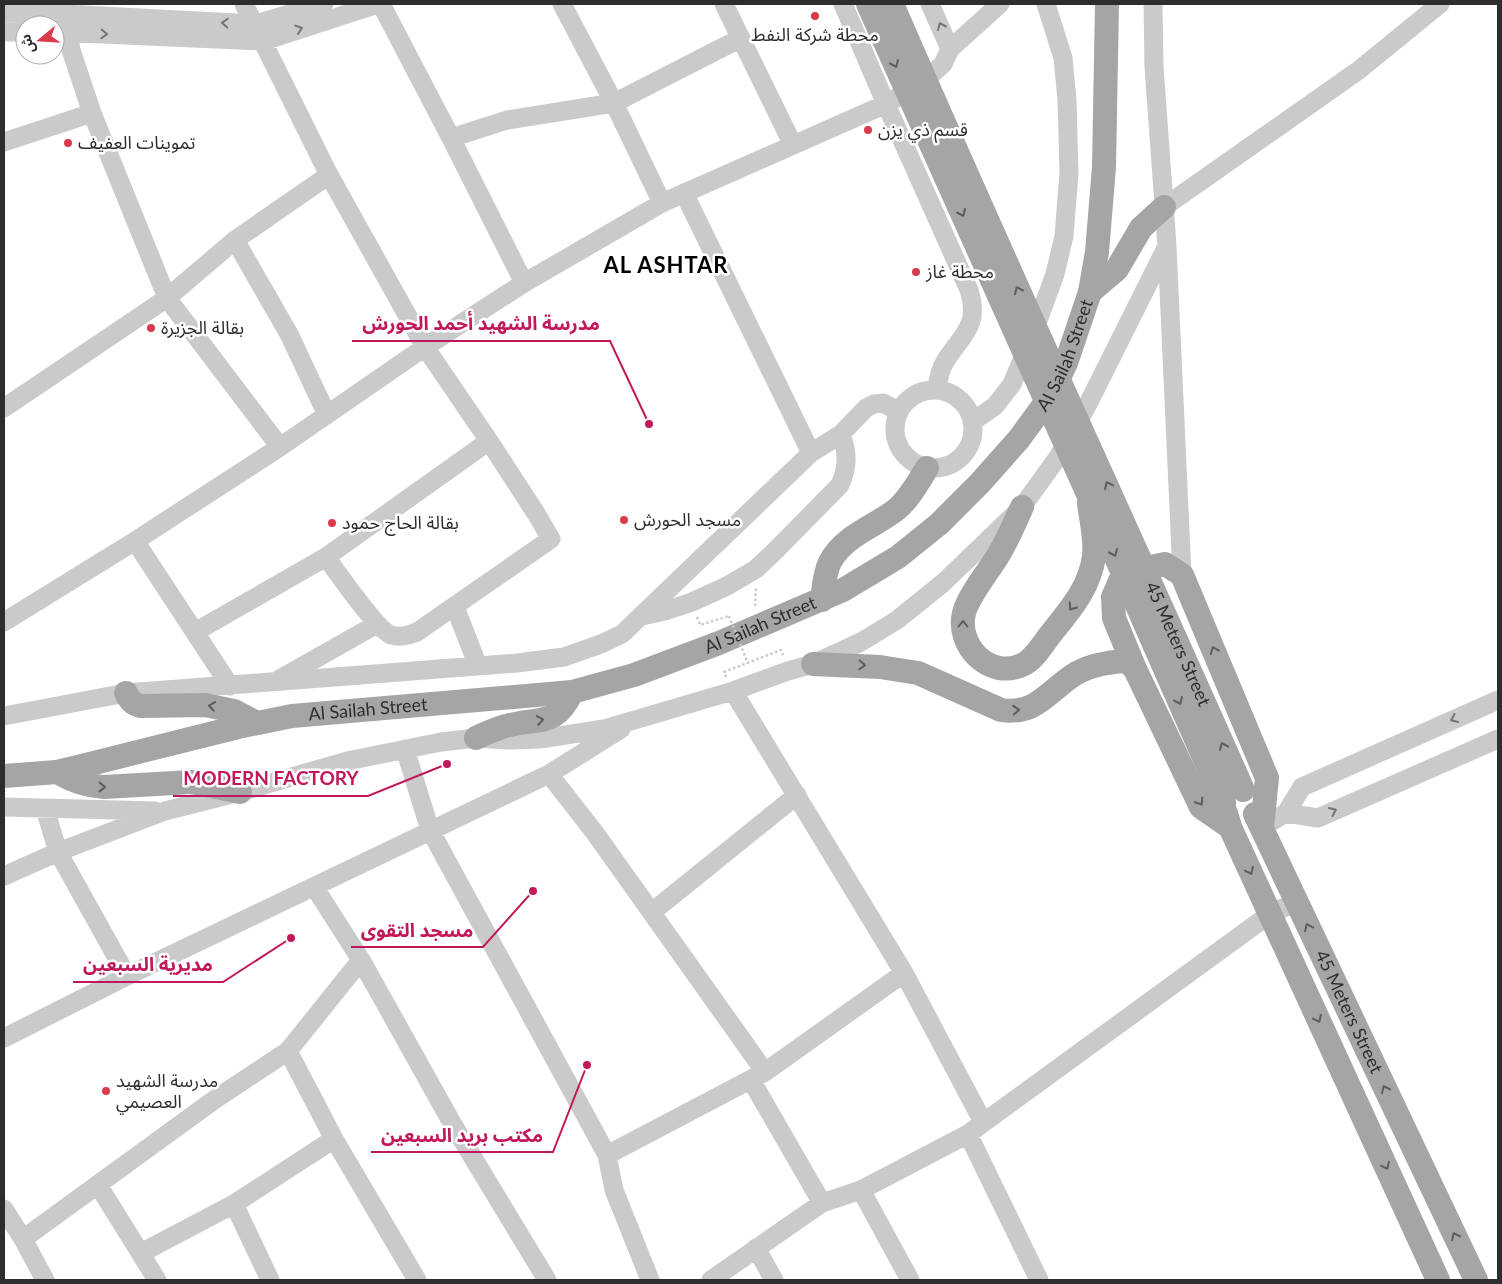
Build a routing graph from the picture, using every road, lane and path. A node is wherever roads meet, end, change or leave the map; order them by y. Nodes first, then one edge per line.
1 (244, 4) edge
2 (324, 4) edge
3 (379, 4) edge
4 (562, 4) edge
5 (724, 4) edge
6 (843, 4) edge
7 (868, 4) edge
8 (892, 4) edge
9 (930, 4) edge
10 (1000, 4) edge
11 (1046, 4) edge
12 (1107, 4) edge
13 (1153, 4) edge
14 (1440, 4) edge
15 (4, 13) edge
16 (18, 15) edge
17 (65, 21) edge
18 (65, 31) edge
19 (259, 33) junction
20 (741, 38) junction
21 (950, 49) junction
22 (614, 103) junction
23 (886, 104) junction
24 (92, 113) junction
25 (451, 138) junction
26 (4, 142) edge
27 (794, 145) junction
28 (330, 176) junction
29 (684, 193) junction
30 (662, 203) junction
31 (1164, 207) junction
32 (235, 240) junction
33 (1167, 246) junction
34 (524, 283) junction
35 (1090, 292) junction
36 (167, 298) junction
37 (425, 347) junction
38 (937, 390) junction
39 (4, 408) edge
40 (898, 411) junction
41 (327, 416) junction
42 (972, 422) junction
43 (841, 434) junction
44 (490, 441) junction
45 (280, 447) junction
46 (811, 453) junction
47 (926, 468) junction
48 (1088, 494) junction
49 (1022, 506) junction
50 (135, 541) junction
51 (326, 557) junction
52 (1182, 575) junction
53 (822, 600) junction
54 (757, 605) dead end
55 (455, 606) junction
56 (748, 609) dead end
57 (642, 616) junction
58 (4, 622) edge
59 (377, 624) junction
60 (700, 625) dead end
61 (195, 632) junction
62 (781, 650) dead end
63 (748, 664) junction
64 (813, 664) junction
65 (478, 666) junction
66 (1135, 669) junction
67 (724, 672) dead end
68 (273, 683) junction
69 (230, 686) junction
70 (733, 691) junction
71 (572, 692) junction
72 (126, 693) junction
73 (1498, 700) edge
74 (4, 716) edge
75 (635, 721) junction
76 (257, 723) junction
77 (476, 738) junction
78 (1498, 739) edge
79 (406, 749) junction
80 (57, 772) junction
81 (549, 774) junction
82 (4, 776) edge
83 (240, 792) junction
84 (797, 795) junction
85 (4, 807) edge
86 (45, 809) junction
87 (165, 811) junction
88 (1286, 813) junction
89 (1230, 827) junction
90 (1262, 827) junction
91 (430, 830) junction
92 (58, 852) junction
93 (4, 876) edge
94 (315, 888) junction
95 (1296, 902) junction
96 (652, 912) junction
97 (1270, 914) junction
98 (361, 960) junction
99 (904, 973) junction
100 (127, 976) junction
101 (4, 1038) edge
102 (288, 1051) junction
103 (758, 1076) junction
104 (983, 1122) junction
105 (968, 1134) junction
106 (334, 1139) junction
107 (607, 1156) junction
108 (98, 1185) junction
109 (861, 1190) junction
110 (822, 1203) junction
111 (234, 1204) junction
112 (4, 1209) edge
113 (23, 1238) junction
114 (756, 1248) junction
115 (141, 1253) junction
116 (45, 1280) edge
117 (157, 1280) edge
118 (270, 1280) edge
119 (417, 1280) edge
120 (547, 1280) edge
121 (650, 1280) edge
122 (711, 1280) edge
123 (774, 1280) edge
124 (910, 1280) edge
125 (1039, 1280) edge
126 (1438, 1280) edge
127 (1476, 1280) edge

1 - 19 street
2 - 19 street
19 -> 3 street
3 - 25 street
4 - 22 street
5 - 20 street
6 - 23 street
7 -> 48 main road, 45 Meters Street, bridge
90 -> 8 main road, 45 Meters Street, bridge
21 -> 9 street
10 - 21 street
11 - 42 street
12 - 35 main road, Al Sailah Street
13 - 31 street
14 - 31 street
15 - 16 street
17 - 19 street
18 - 24 street
19 - 28 street
20 - 22 street
20 - 27 street
21 - 23 street
22 - 25 street
22 - 30 street
23 - 27 street
23 - 38 street
24 - 26 street
24 - 36 street
25 - 34 street
27 - 29 street
28 - 32 street
28 - 37 street
29 - 30 street
29 - 46 street
30 - 34 street
31 - 33 street
31 - 35 main road
32 - 36 street
32 - 41 street
33 - 49 street
33 - 52 street
34 - 37 street
35 - 53 main road, Al Sailah Street
36 - 39 street
36 - 45 street
37 - 41 street
37 - 44 street
38 - 40 street
38 - 42 street
40 - 43 street
40 - 47 street
41 - 45 street
42 - 47 street
43 - 46 street
43 - 57 street
44 - 51 street
44 - 55 street
45 - 50 street
46 - 57 street
47 - 53 main road
48 -> 49 main road
48 -> 89 main road, 45 Meters Street, bridge
49 - 64 street
50 - 58 street
50 - 61 street
51 - 59 street
51 - 61 street
52 - 66 main road
90 -> 52 main road
53 - 71 main road, Al Sailah Street
54 - 56 path
55 - 59 street
55 - 65 street
57 - 65 street
59 - 68 street
60 - 63 path, bridge
61 - 69 street
62 - 63 path
63 - 67 path
64 -> 66 main road
64 - 70 street
65 - 68 street
66 -> 89 main road
68 - 69 street
69 - 72 street
70 - 75 street
70 - 84 street
71 - 76 main road, Al Sailah Street
77 -> 71 main road
72 - 74 street
76 -> 72 main road
73 -> 88 street
75 - 77 street
75 - 81 street
76 - 80 main road, Al Sailah Street
77 - 79 street
88 -> 78 street
79 - 83 street
79 - 91 street
80 - 82 main road, Al Sailah Street
80 -> 83 main road
81 - 91 street
81 - 96 street
83 - 87 street
84 - 96 street
84 - 99 street
85 - 86 street
86 - 87 street
86 - 92 street
87 - 92 street
88 - 90 street
89 -> 97 main road, 45 Meters Street
90 - 95 main road, 45 Meters Street
91 - 94 street
91 - 107 street
92 - 93 street
92 - 100 street
94 - 98 street
94 - 100 street
95 - 97 street
127 -> 95 main road, 45 Meters Street
96 - 103 street
97 - 104 street
97 -> 126 main road, 45 Meters Street
98 - 102 street
98 - 120 street
99 - 103 street
99 - 104 street
100 - 101 street
102 - 106 street
102 - 108 street
103 - 107 street
103 - 110 street
104 - 105 street
105 - 109 street
105 - 125 street
106 - 111 street
106 - 119 street
107 - 121 street
108 - 113 street
108 - 115 street
109 - 110 street
109 - 124 street
110 - 114 street
111 - 115 street
111 - 118 street
112 - 113 street
113 - 116 street
114 - 122 street
114 - 123 street
115 - 117 street

